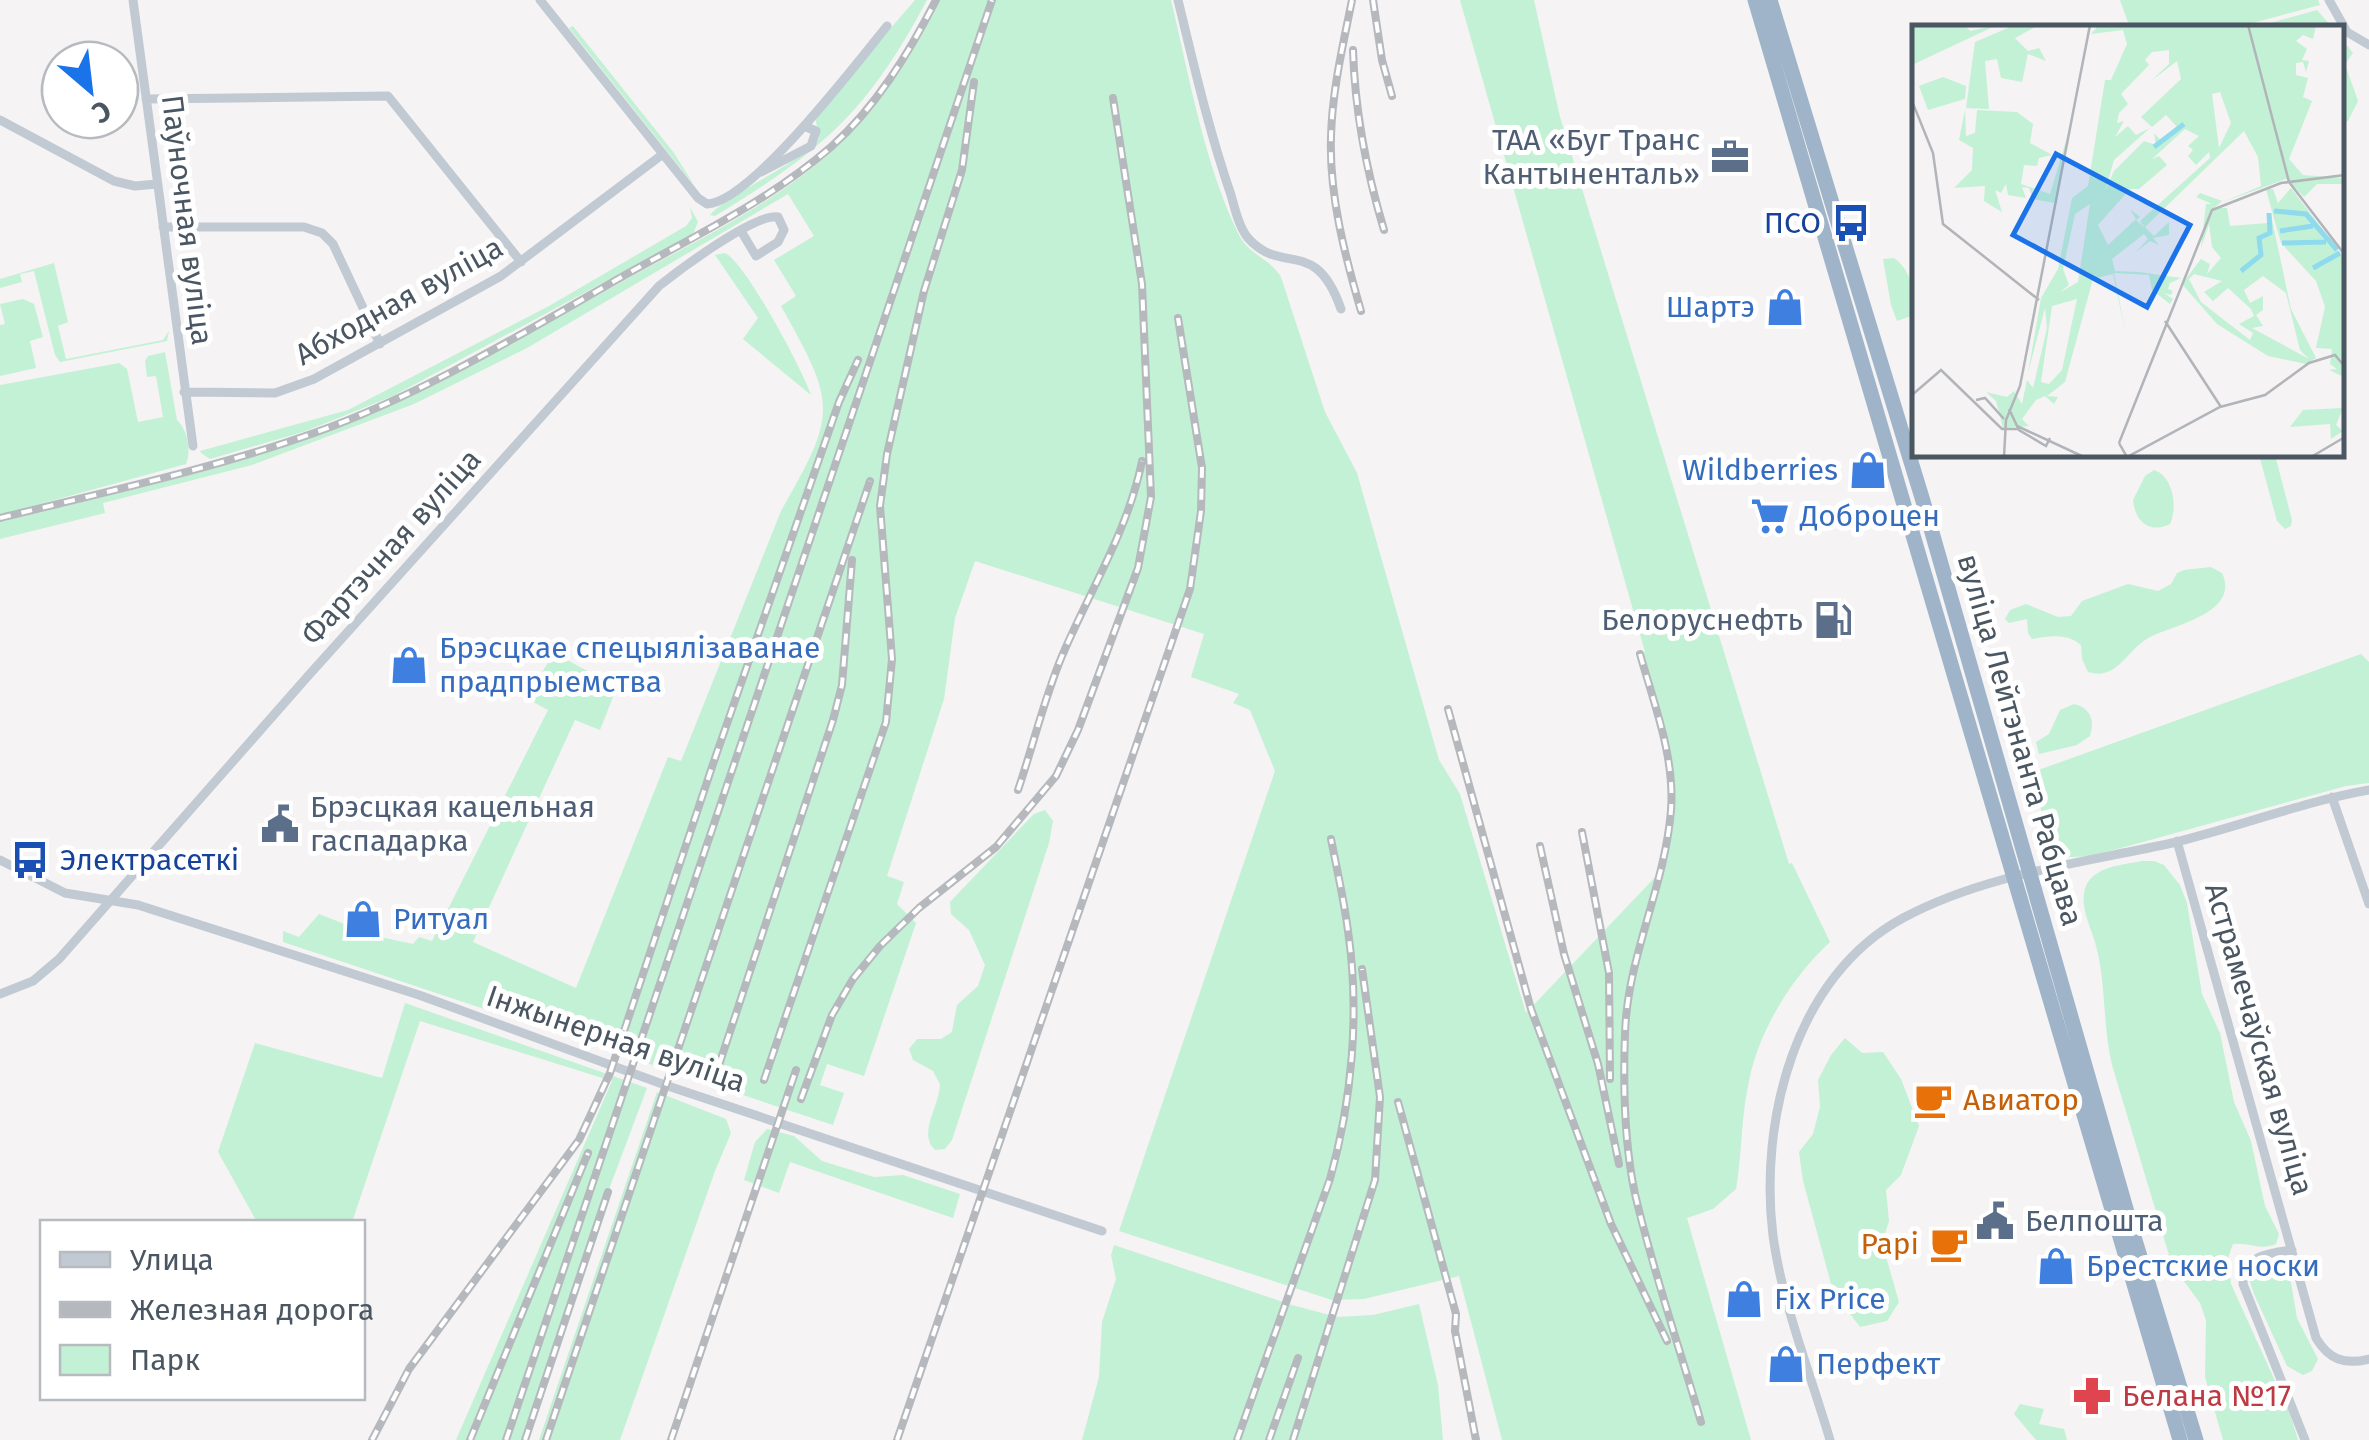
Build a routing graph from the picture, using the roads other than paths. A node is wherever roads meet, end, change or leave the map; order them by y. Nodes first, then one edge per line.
1 (134, 0) edge
2 (540, 0) edge
3 (1178, 0) edge
4 (1755, 0) edge
5 (1770, 0) edge
6 (2330, 0) edge
7 (2342, 25) edge
8 (887, 26) dead end
9 (2344, 28) edge
10 (2369, 46) edge
11 (146, 99) junction
12 (0, 120) edge
13 (804, 126) junction
14 (664, 154) junction
15 (756, 175) junction
16 (157, 184) junction
17 (163, 227) junction
18 (741, 232) junction
19 (521, 262) junction
20 (1341, 308) dead end
21 (380, 344) junction
22 (184, 392) junction
23 (193, 446) dead end
24 (2369, 790) edge
25 (2332, 797) junction
26 (2177, 842) junction
27 (0, 860) edge
28 (2021, 876) junction
29 (112, 899) junction
30 (2369, 904) edge
31 (0, 994) edge
32 (1102, 1231) dead end
33 (2292, 1250) junction
34 (2367, 1360) edge
35 (1830, 1440) edge
36 (2180, 1440) edge
37 (2196, 1440) edge
38 (2306, 1440) edge

1 - 11 street, Паўночная вуліца
2 - 14 street
3 - 20 street
4 - 28 highway, вуліца Лейтэнанта Рабцава
5 - 28 highway, вуліца Лейтэнанта Рабцава
6 - 7 street
8 - 13 street
9 - 10 street
11 - 16 street, Паўночная вуліца
11 - 19 street
12 - 16 street
13 - 15 street
13 - 15 street
14 - 15 street
14 - 19 street, Абходная вуліца
16 - 17 street, Паўночная вуліца
17 - 21 street
17 - 22 street, Паўночная вуліца
18 - 18 street, Фартэчная вуліца
18 - 29 street, Фартэчная вуліца
19 - 21 street, Абходная вуліца
21 - 22 street, Абходная вуліца
22 - 23 street, Паўночная вуліца
24 - 25 street
25 - 26 street
25 - 30 street
26 - 28 street
26 - 33 street, Астрамечаўская вуліца
27 - 29 street
28 - 35 street
28 - 36 highway, вуліца Лейтэнанта Рабцава
28 - 37 highway, вуліца Лейтэнанта Рабцава
29 - 31 street, Фартэчная вуліца
29 - 32 street, Інжынерная вуліца
33 - 34 street, Астрамечаўская вуліца
33 - 38 street

